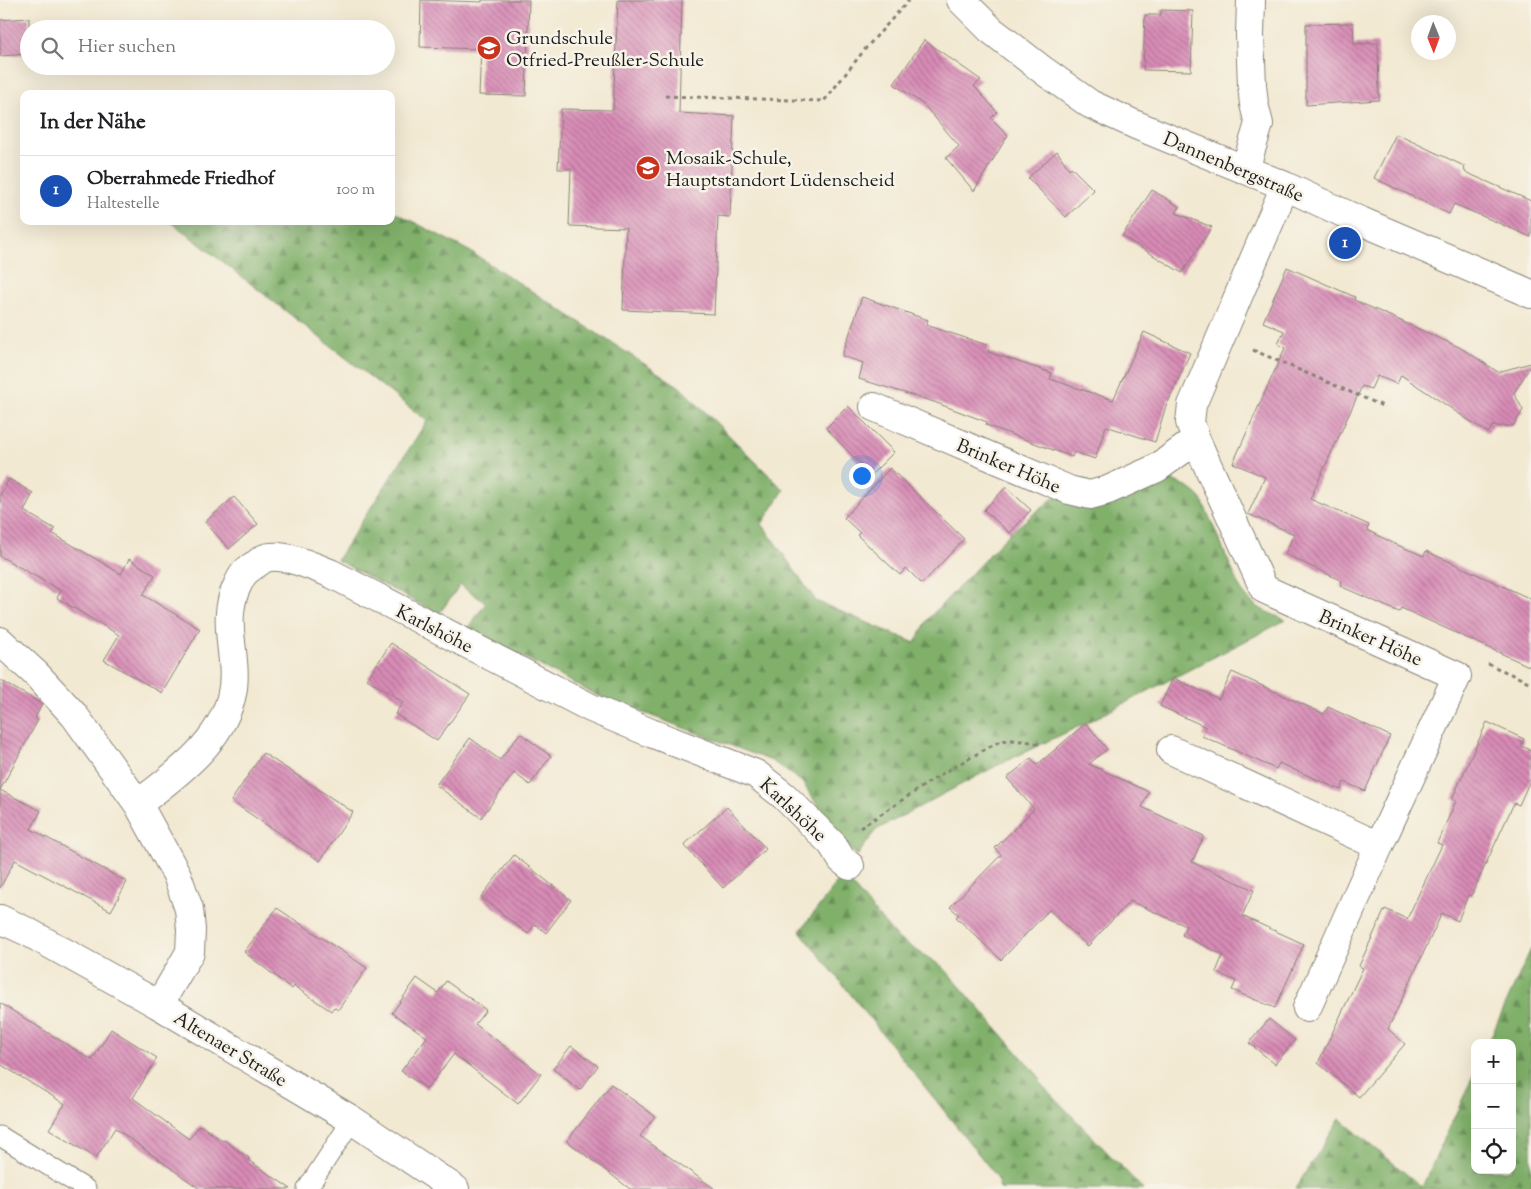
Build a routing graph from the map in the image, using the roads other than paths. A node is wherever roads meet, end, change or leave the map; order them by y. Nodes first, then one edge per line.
1 (961, 0) edge
2 (1251, 0) edge
3 (1245, 169) junction
4 (1285, 186) junction
5 (1531, 294) edge
6 (874, 407) dead end
7 (1196, 440) junction
8 (0, 642) edge
9 (1171, 750) dead end
10 (138, 804) junction
11 (1379, 846) junction
12 (850, 866) dead end
13 (0, 919) edge
14 (159, 1005) junction
15 (1307, 1008) dead end
16 (352, 1120) junction
17 (0, 1136) edge
18 (86, 1189) edge
19 (307, 1189) edge
20 (455, 1189) edge

1 - 3 street, Dannenbergstraße
2 - 3 street
3 - 4 street, Dannenbergstraße
4 - 5 street, Dannenbergstraße
4 - 7 street, Brinker Höhe
6 - 7 street, Brinker Höhe
7 - 11 street, Brinker Höhe
8 - 10 street
9 - 11 street
10 - 12 street, Karlshöhe
10 - 14 street
11 - 15 street, Brinker Höhe
13 - 14 street, Altenaer Straße
14 - 16 street, Altenaer Straße
16 - 19 lane
16 - 20 street, Altenaer Straße
17 - 18 lane

